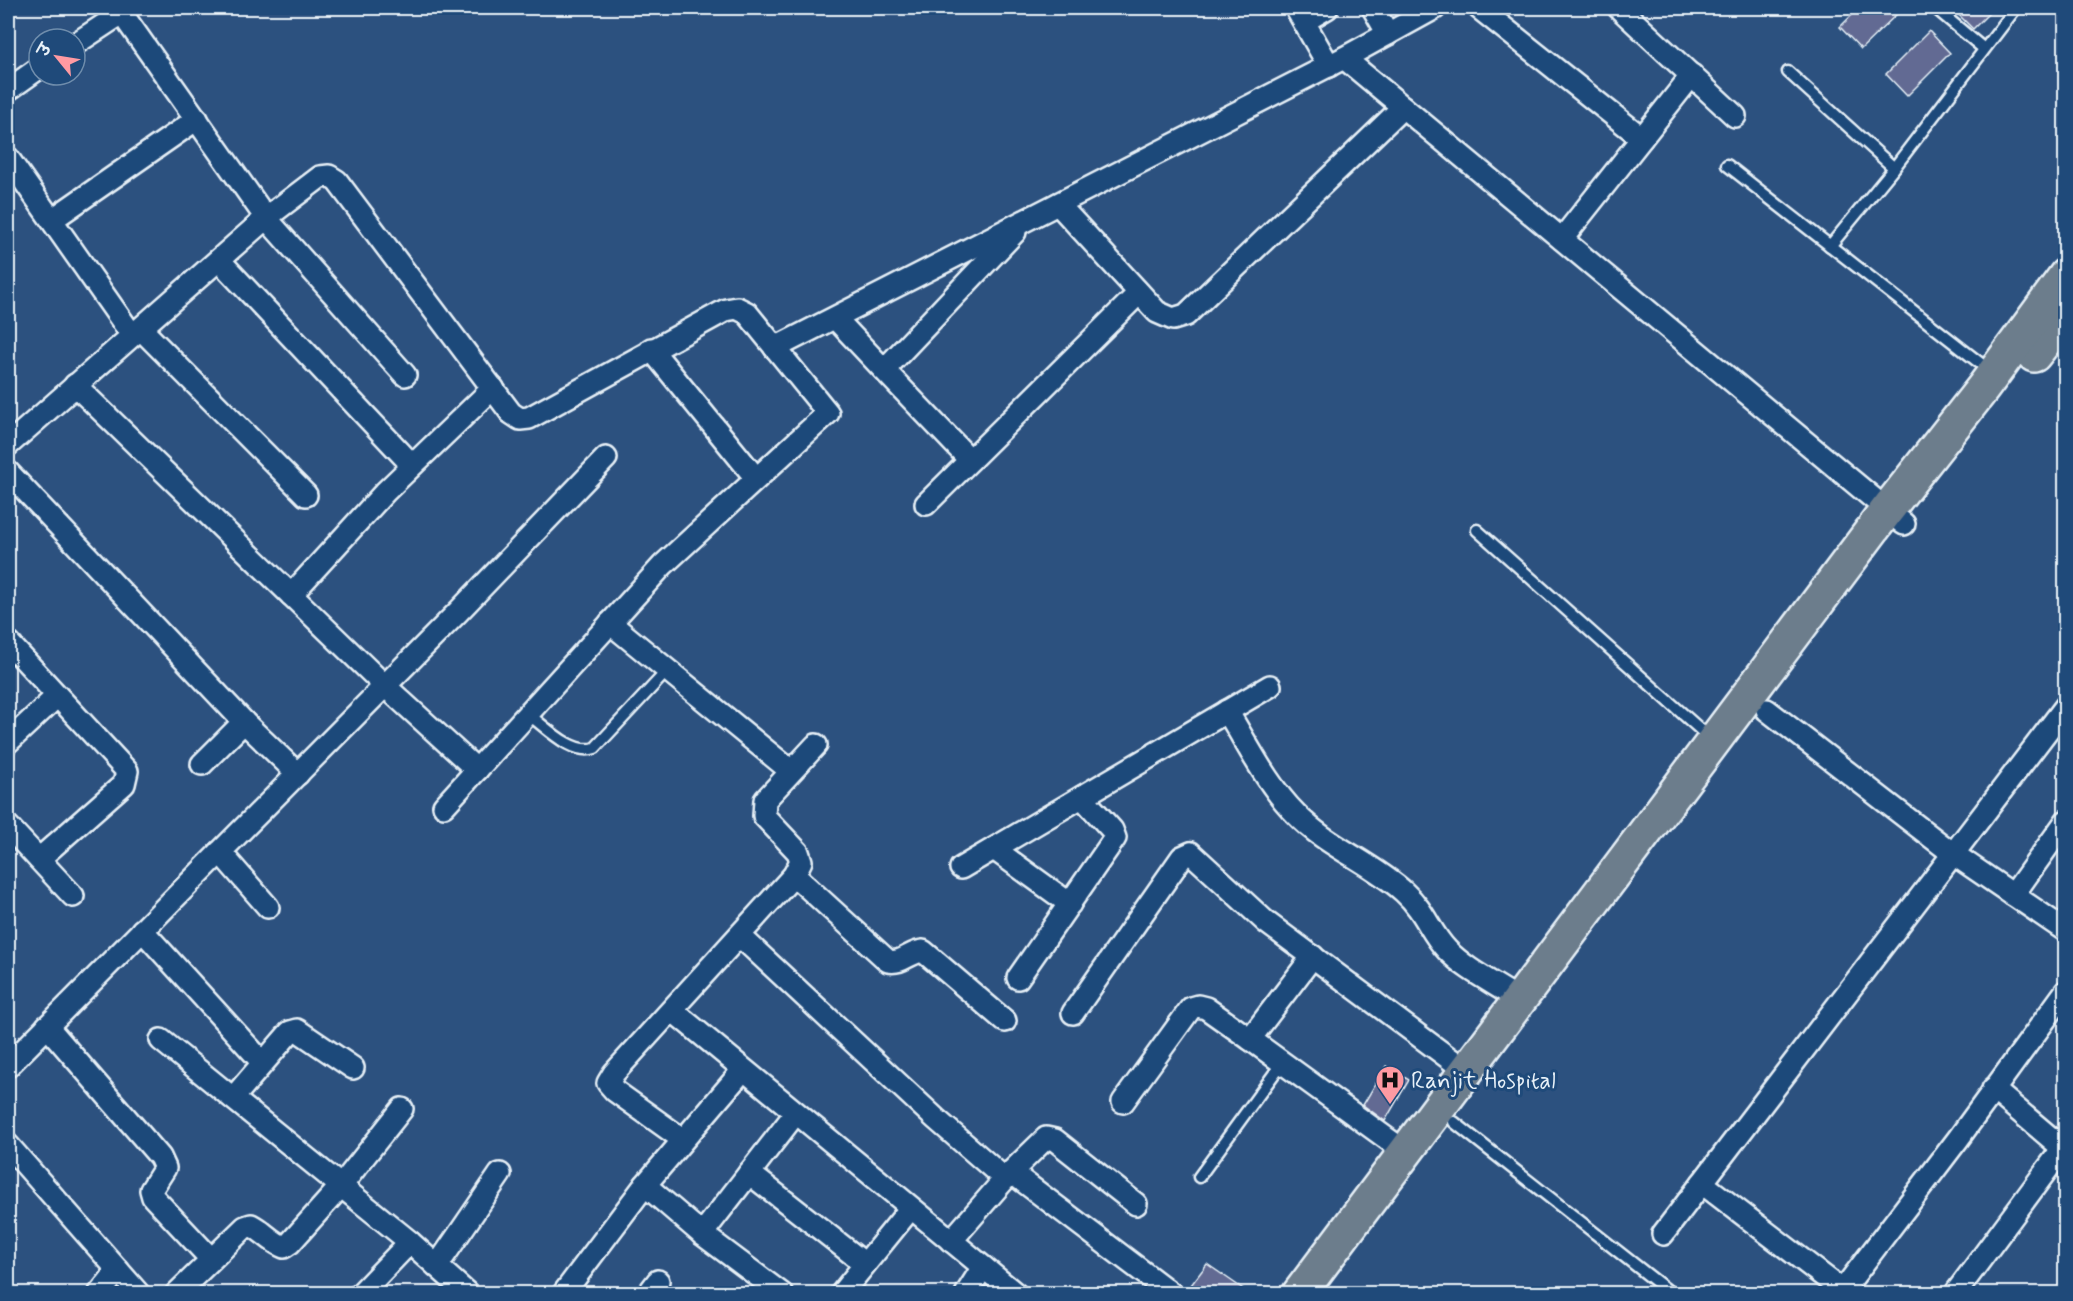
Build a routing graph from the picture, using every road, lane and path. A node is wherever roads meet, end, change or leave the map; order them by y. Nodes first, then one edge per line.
1 (1328, 8) edge
2 (1373, 8) edge
3 (1435, 8) edge
4 (1479, 8) edge
5 (1619, 8) edge
6 (1935, 8) edge
7 (2016, 8) edge
8 (120, 10) edge
9 (1300, 14) edge
10 (1388, 34) junction
11 (87, 35) edge
12 (1983, 49) junction
13 (1337, 62) junction
14 (1788, 72) dead end
15 (1692, 75) junction
16 (27, 77) edge
17 (8, 90) edge
18 (1403, 107) junction
19 (1735, 116) dead end
20 (197, 119) junction
21 (1642, 138) junction
22 (8, 158) edge
23 (1727, 165) dead end
24 (1894, 168) junction
25 (1058, 204) junction
26 (266, 218) junction
27 (53, 219) junction
28 (1027, 220) junction
29 (1562, 239) junction
30 (1830, 246) junction
31 (219, 260) junction
32 (2066, 275) edge
33 (1139, 293) junction
34 (2066, 314) edge
35 (836, 319) junction
36 (136, 332) junction
37 (775, 348) junction
38 (651, 349) junction
39 (884, 370) junction
40 (1993, 373) junction
41 (405, 375) dead end
42 (75, 385) junction
43 (493, 388) junction
44 (8, 445) edge
45 (606, 458) dead end
46 (970, 460) junction
47 (412, 465) junction
48 (8, 472) edge
49 (755, 477) junction
50 (306, 495) dead end
51 (926, 504) dead end
52 (1895, 517) junction
53 (1477, 530) dead end
54 (291, 595) junction
55 (610, 623) junction
56 (8, 642) edge
57 (668, 670) junction
58 (385, 686) junction
59 (1270, 686) dead end
60 (57, 696) junction
61 (2066, 706) edge
62 (1767, 710) junction
63 (1227, 711) junction
64 (528, 714) junction
65 (244, 722) junction
66 (8, 742) edge
67 (1715, 742) junction
68 (816, 745) dead end
69 (202, 764) dead end
70 (477, 770) junction
71 (790, 771) junction
72 (298, 774) junction
73 (1082, 797) junction
74 (444, 806) dead end
75 (2066, 821) edge
76 (8, 825) edge
77 (2059, 845) edge
78 (994, 849) junction
79 (220, 852) junction
80 (1952, 853) junction
81 (39, 859) junction
82 (961, 868) dead end
83 (794, 875) junction
84 (2013, 895) junction
85 (73, 896) dead end
86 (1070, 904) junction
87 (268, 907) dead end
88 (142, 930) junction
89 (2066, 931) edge
90 (740, 936) junction
91 (1313, 956) junction
92 (1018, 978) dead end
93 (2066, 991) edge
94 (1519, 1000) junction
95 (673, 1011) junction
96 (1073, 1013) dead end
97 (1005, 1021) dead end
98 (47, 1026) junction
99 (1250, 1039) junction
100 (161, 1040) dead end
101 (263, 1063) junction
102 (1282, 1063) junction
103 (8, 1066) edge
104 (353, 1068) dead end
105 (742, 1070) junction
106 (1465, 1070) junction
107 (1994, 1089) junction
108 (233, 1098) junction
109 (1123, 1102) dead end
110 (402, 1109) dead end
111 (795, 1114) junction
112 (1455, 1122) junction
113 (682, 1139) junction
114 (8, 1145) edge
115 (2064, 1149) edge
116 (1404, 1151) junction
117 (749, 1173) junction
118 (500, 1174) dead end
119 (1008, 1175) junction
120 (1199, 1177) dead end
121 (1702, 1183) junction
122 (645, 1185) junction
123 (341, 1186) junction
124 (1136, 1204) dead end
125 (910, 1209) junction
126 (702, 1234) junction
127 (1663, 1234) dead end
128 (951, 1241) junction
129 (410, 1242) junction
130 (211, 1259) junction
131 (865, 1264) junction
132 (437, 1266) junction
133 (983, 1267) junction
134 (118, 1270) junction
135 (1845, 1292) edge
136 (99, 1293) edge
137 (139, 1293) edge
138 (176, 1293) edge
139 (360, 1293) edge
140 (468, 1293) edge
141 (563, 1293) edge
142 (782, 1293) edge
143 (841, 1293) edge
144 (966, 1293) edge
145 (1016, 1293) edge
146 (1172, 1293) edge
147 (1299, 1293) edge
148 (1325, 1293) edge
149 (1672, 1293) edge
150 (1955, 1293) edge

1 - 9 street
2 - 10 street
3 - 10 street
4 - 21 street
5 - 15 street
6 - 12 lane
7 - 12 lane
8 - 11 street
8 - 20 street
9 - 13 street
10 - 13 street
12 - 24 lane
13 - 18 street
13 - 25 street
14 - 24 lane
15 - 19 street
15 - 21 street
16 - 17 street
18 - 29 street
18 - 33 street
20 - 26 street
20 - 27 street
21 - 29 street
22 - 27 street
23 - 30 lane
24 - 30 lane
25 - 28 street
25 - 33 street
26 - 31 street
26 - 41 street
26 - 43 street
27 - 36 street
28 - 35 street
28 - 39 street
29 - 52 street
30 - 40 lane
31 - 36 street
31 - 47 street
32 - 40 highway
33 - 46 street
34 - 52 highway
35 - 37 street
35 - 39 street
36 - 42 street
36 - 50 street
37 - 38 street
37 - 49 street
38 - 43 street
38 - 49 street
39 - 46 street
40 - 52 highway
42 - 44 street
42 - 54 street
43 - 47 street
45 - 58 street
46 - 51 street
47 - 54 street
48 - 65 street
49 - 55 street
52 - 62 highway
52 - 67 highway
53 - 67 lane
54 - 58 street
55 - 57 street
55 - 64 street
56 - 60 street
57 - 64 lane
57 - 71 street
58 - 70 street
58 - 72 street
59 - 63 street
60 - 66 street
60 - 81 street
61 - 80 street
62 - 80 street
62 - 112 highway
63 - 73 street
63 - 94 street
64 - 70 street
65 - 69 street
65 - 72 street
67 - 94 highway
68 - 71 street
70 - 74 street
71 - 83 street
72 - 79 street
73 - 78 street
73 - 86 street
75 - 77 street
76 - 81 street
77 - 84 street
78 - 82 street
78 - 86 street
79 - 87 street
79 - 88 street
80 - 84 street
80 - 121 street
81 - 85 street
83 - 90 street
83 - 97 street
84 - 89 street
86 - 92 street
88 - 98 street
88 - 101 street
90 - 95 street
90 - 119 street
91 - 96 street
91 - 99 street
91 - 106 street
93 - 107 street
94 - 106 highway
95 - 105 street
95 - 113 street
98 - 103 street
98 - 130 street
99 - 102 street
99 - 109 street
100 - 108 street
101 - 104 street
101 - 108 street
102 - 116 street
102 - 120 lane
105 - 111 street
105 - 113 street
106 - 116 highway
107 - 115 street
107 - 135 street
108 - 123 street
110 - 123 street
111 - 117 street
111 - 125 street
112 - 148 highway
112 - 149 lane
113 - 122 street
114 - 134 street
115 - 150 street
116 - 147 highway
117 - 126 street
117 - 131 street
118 - 132 street
119 - 124 street
119 - 128 street
119 - 146 street
121 - 127 street
121 - 135 street
122 - 126 street
122 - 141 street
123 - 129 street
123 - 130 street
125 - 128 street
125 - 131 street
126 - 142 street
128 - 133 street
129 - 132 street
129 - 139 street
130 - 138 street
131 - 143 street
132 - 140 street
133 - 144 street
133 - 145 street
134 - 136 street
134 - 137 street

